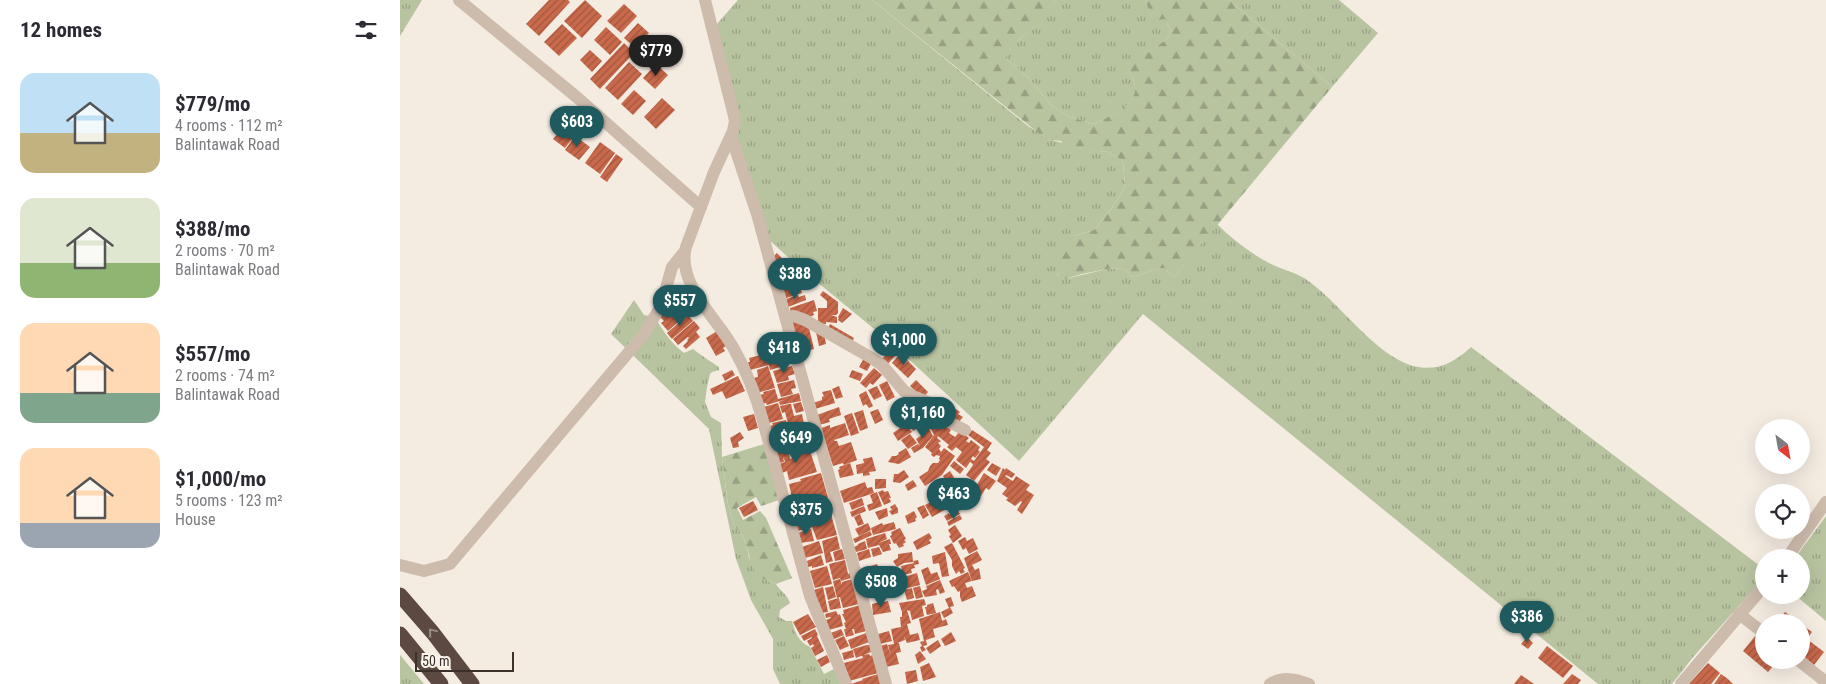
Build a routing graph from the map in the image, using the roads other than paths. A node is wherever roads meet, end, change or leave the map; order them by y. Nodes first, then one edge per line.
1 (459, 0) edge
2 (705, 0) edge
3 (731, 136) junction
4 (701, 207) junction
5 (685, 251) junction
6 (786, 317) junction
7 (965, 430) dead end
8 (1826, 502) edge
9 (1792, 549) edge
10 (400, 565) edge
11 (400, 596) edge
12 (1755, 596) edge
13 (1739, 614) junction
14 (1755, 626) edge
15 (400, 634) edge
16 (1809, 669) edge
17 (1826, 682) edge
18 (441, 684) edge
19 (472, 684) edge
20 (846, 684) edge
21 (886, 684) edge
22 (1270, 684) edge
23 (1309, 684) edge
24 (1681, 684) edge

1 - 4 street
2 - 3 street
3 - 4 street
3 - 6 street
4 - 5 street
5 - 10 street
5 - 20 street
6 - 7 street
6 - 21 street
8 - 9 street
19 -> 11 highway
12 - 13 street
13 - 14 street
13 - 24 street
15 - 18 highway
16 - 17 street
22 - 23 street

